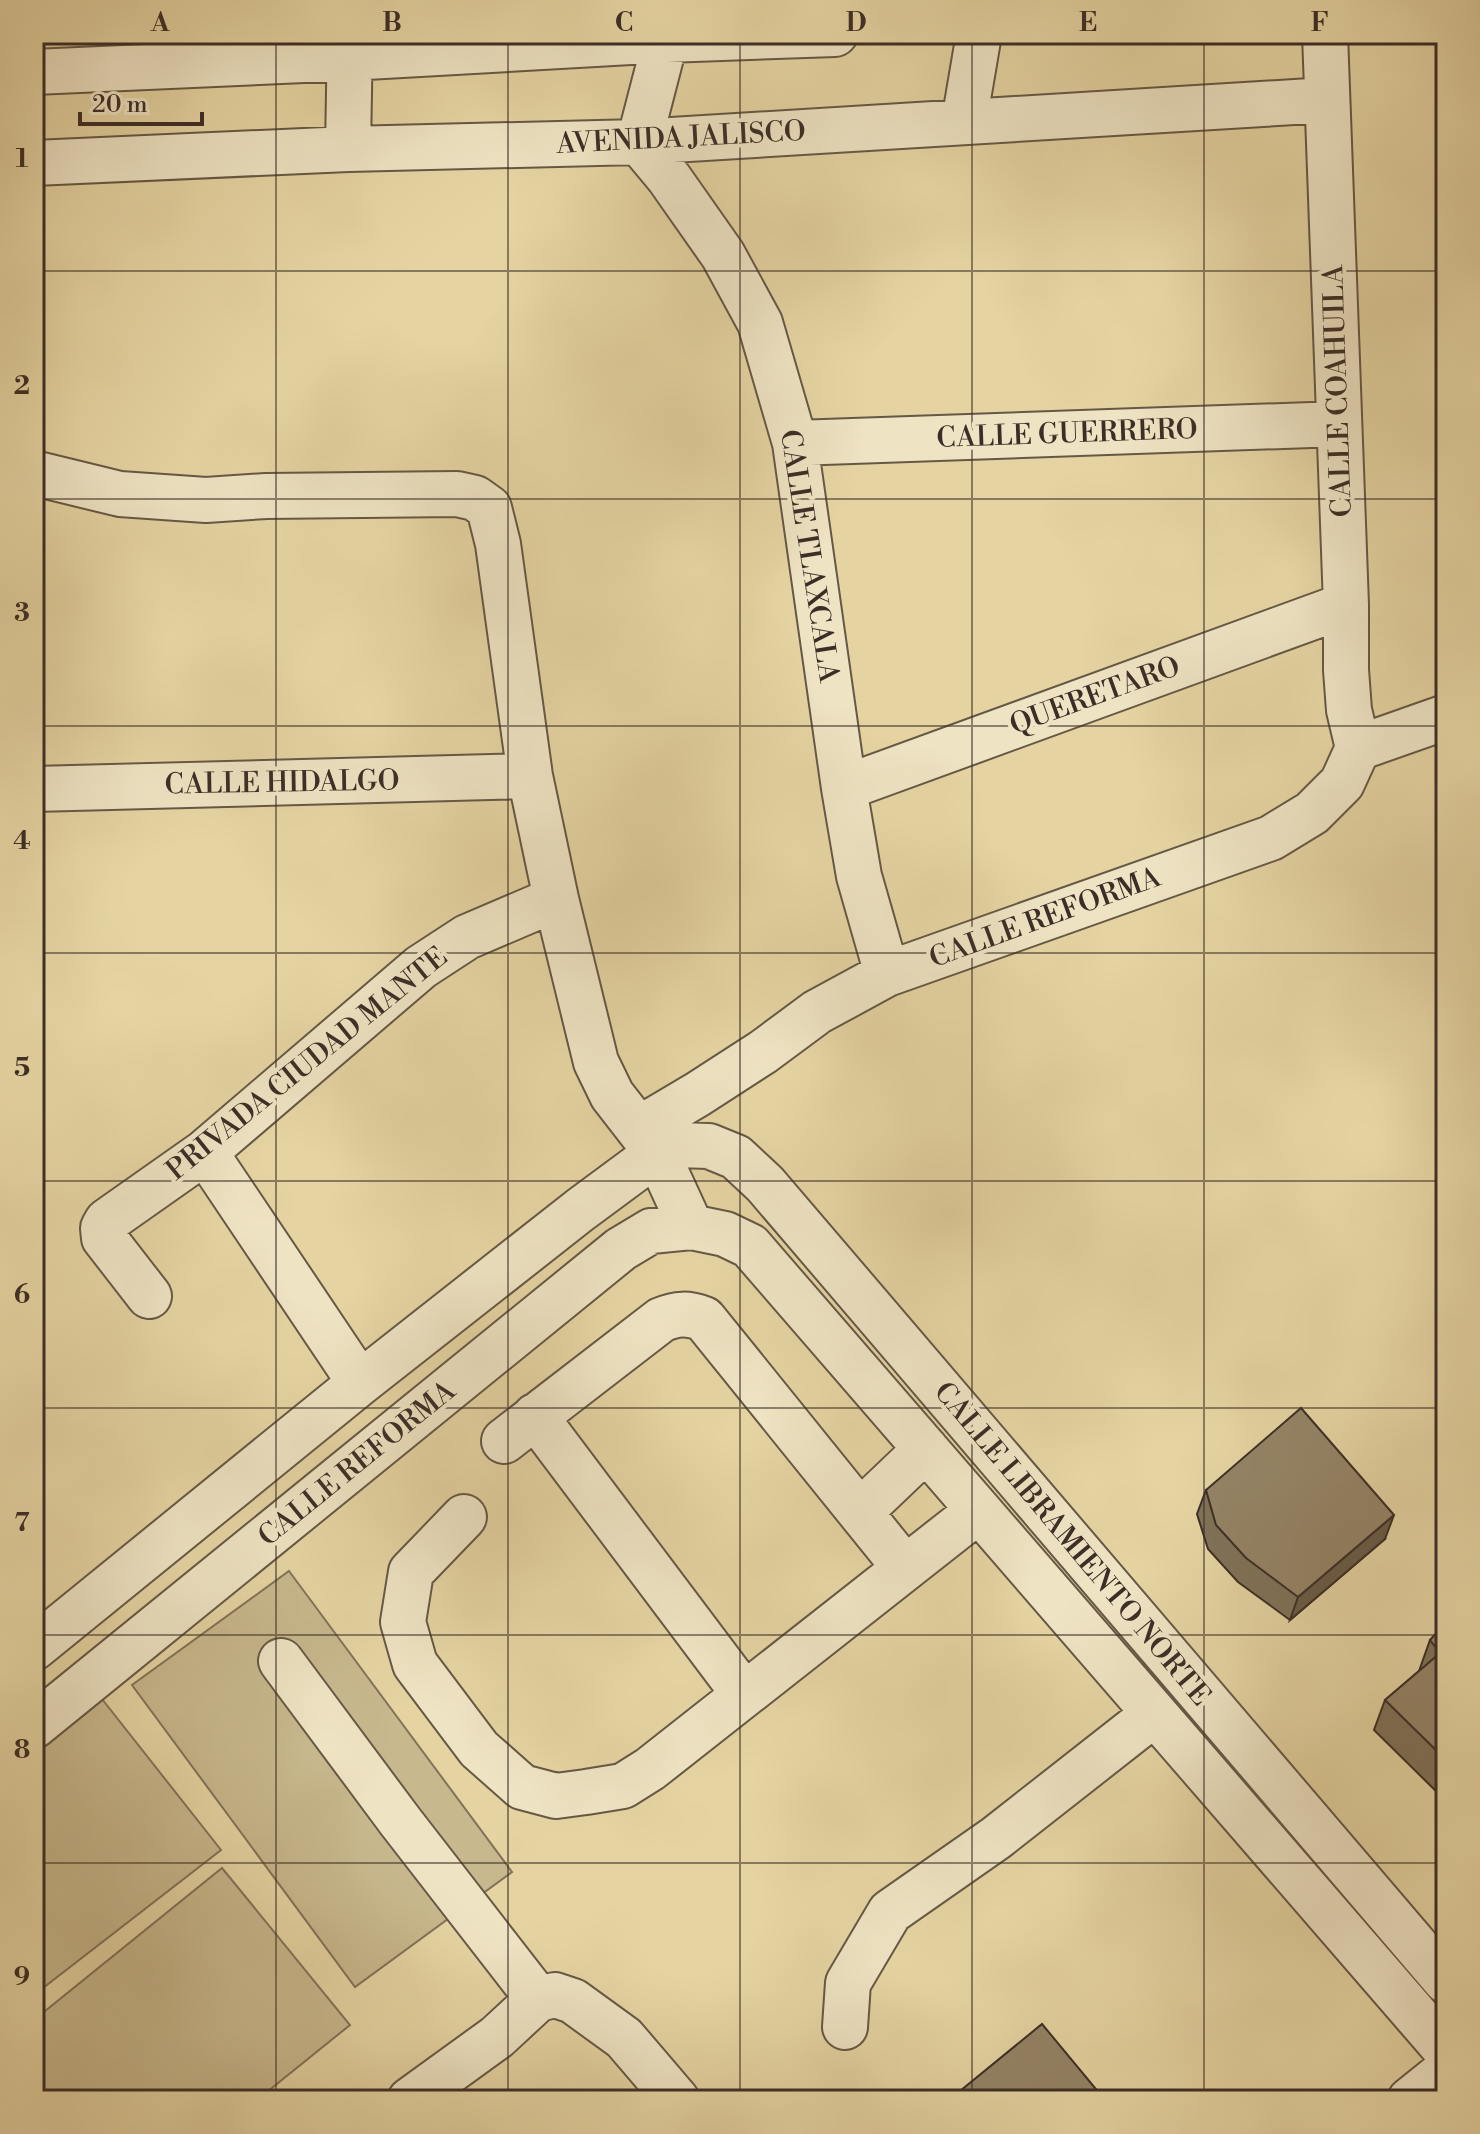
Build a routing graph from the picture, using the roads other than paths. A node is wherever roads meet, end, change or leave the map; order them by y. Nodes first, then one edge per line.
1 (835, 34) edge
2 (979, 34) edge
3 (1325, 34) edge
4 (666, 37) edge
5 (350, 46) edge
6 (34, 72) edge
7 (1327, 100) junction
8 (964, 122) junction
9 (639, 142) junction
10 (348, 149) junction
11 (34, 163) edge
12 (1339, 424) junction
13 (795, 443) junction
14 (34, 473) edge
15 (1346, 605) junction
16 (1446, 717) edge
17 (1358, 748) junction
18 (530, 776) junction
19 (844, 788) junction
20 (34, 789) edge
21 (556, 899) junction
22 (887, 974) junction
23 (657, 1142) junction
24 (205, 1152) junction
25 (691, 1227) junction
26 (149, 1296) dead end
27 (360, 1383) junction
28 (926, 1449) junction
29 (978, 1511) junction
30 (860, 1512) junction
31 (464, 1517) dead end
32 (905, 1568) junction
33 (34, 1605) edge
34 (78, 1613) junction
35 (34, 1648) edge
36 (281, 1661) dead end
37 (744, 1694) junction
38 (1154, 1714) junction
39 (34, 1726) edge
40 (1430, 1949) edge
41 (1446, 1981) edge
42 (538, 1999) junction
43 (845, 2027) dead end
44 (1446, 2050) edge
45 (1446, 2071) edge
46 (410, 2100) edge
47 (677, 2100) edge
48 (1410, 2100) edge

1 - 4 street
2 - 8 street
3 - 7 street, CALLE COAHUILA
4 - 5 street
4 - 9 street
5 - 6 street
5 - 10 street
7 - 8 street, AVENIDA JALISCO
7 - 12 street, CALLE COAHUILA
8 - 9 street, AVENIDA JALISCO
9 - 10 street, AVENIDA JALISCO
9 - 13 street, CALLE TLAXCALA
10 - 11 street, AVENIDA JALISCO
12 - 13 street, CALLE GUERRERO
12 - 15 street, CALLE COAHUILA
13 - 19 street, CALLE TLAXCALA
14 - 18 street
15 - 17 street, CALLE COAHUILA
15 - 19 street, QUERETARO
16 - 17 street
17 - 22 street, CALLE REFORMA
18 - 20 street, CALLE HIDALGO
18 - 21 street
19 - 22 street, CALLE TLAXCALA
21 - 23 street
21 - 24 street, PRIVADA CIUDAD MANTE
22 - 23 street, CALLE REFORMA
23 - 25 street
23 - 27 street, CALLE REFORMA
23 - 40 street, CALLE LIBRAMIENTO NORTE
24 - 26 street, PRIVADA CIUDAD MANTE
24 - 27 street
25 - 28 street, CALLE LIBRAMIENTO NORTE
25 - 39 street, CALLE REFORMA
27 - 34 street, CALLE REFORMA
28 - 29 street, CALLE LIBRAMIENTO NORTE
28 - 30 street
29 - 32 street
29 - 38 street, CALLE LIBRAMIENTO NORTE
30 - 32 street
30 - 37 street
31 - 37 street
32 - 37 street
33 - 34 street
34 - 35 street, CALLE REFORMA
36 - 42 street
38 - 43 street
38 - 44 street, CALLE LIBRAMIENTO NORTE
40 - 41 street, CALLE LIBRAMIENTO NORTE
42 - 46 street
42 - 47 street
45 - 48 street

